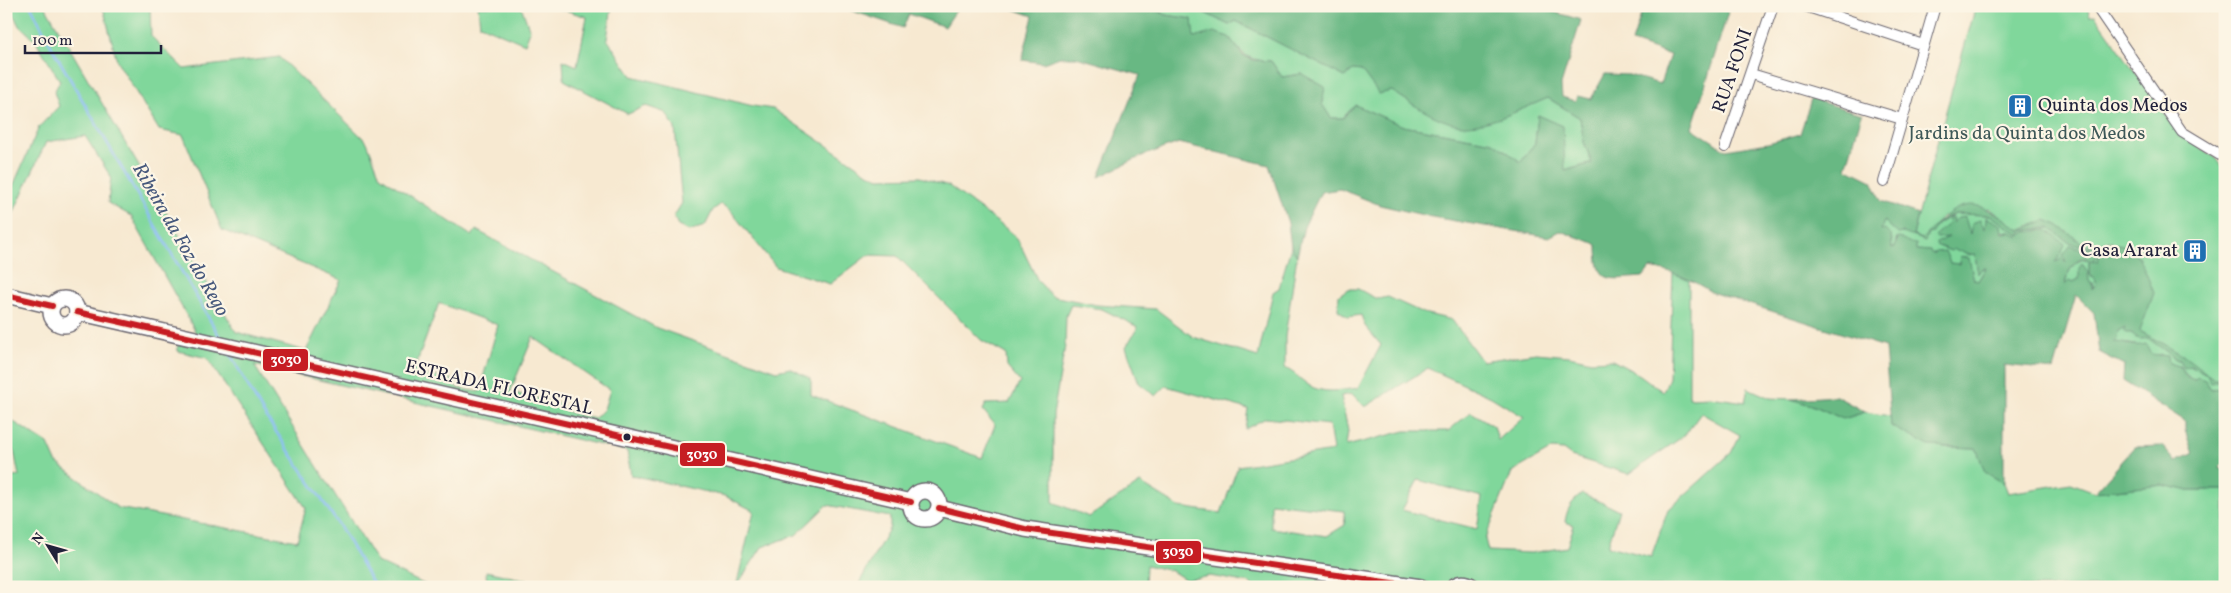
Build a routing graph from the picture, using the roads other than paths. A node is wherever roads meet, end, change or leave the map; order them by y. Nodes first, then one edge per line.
1 (1773, 6) edge
2 (1805, 6) edge
3 (1934, 6) edge
4 (2096, 6) edge
5 (1923, 45) junction
6 (1751, 74) junction
7 (1902, 119) junction
8 (1725, 147) dead end
9 (2225, 158) edge
10 (1884, 182) dead end
11 (6, 295) edge
12 (1421, 587) edge
13 (1453, 587) edge
14 (1473, 587) edge

1 - 6 street, RUA FONI
2 - 5 street
3 - 5 street
4 - 9 street
5 - 7 street
6 - 7 street
6 - 8 street, RUA FONI
7 - 10 street
11 - 12 main road, ESTRADA FLORESTAL
13 - 14 main road

